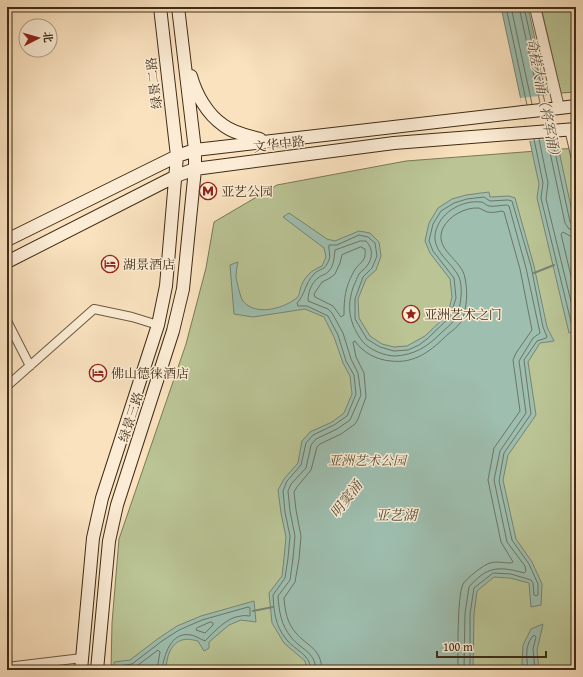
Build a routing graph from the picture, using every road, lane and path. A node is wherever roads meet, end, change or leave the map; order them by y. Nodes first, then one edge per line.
1 (160, 7) edge
2 (178, 7) edge
3 (535, 7) edge
4 (183, 52) junction
5 (576, 106) edge
6 (555, 108) junction
7 (573, 129) edge
8 (269, 141) junction
9 (195, 150) junction
10 (177, 156) junction
11 (576, 158) edge
12 (195, 169) junction
13 (176, 176) junction
14 (7, 240) edge
15 (7, 262) edge
16 (7, 320) edge
17 (158, 325) junction
18 (30, 366) junction
19 (7, 386) edge
20 (82, 664) edge
21 (7, 667) edge
22 (97, 670) edge

1 - 10 main road, 绿景二路
2 - 4 main road
3 - 6 street
4 - 8 main road
4 - 9 main road
5 - 6 main road, 文华中路
6 - 8 main road, 文华中路, bridge
7 - 11 street
7 - 12 main road, 文华中路
8 - 9 main road, 文华中路
9 - 10 main road, 文华中路
9 - 12 main road, 绿景三路
10 - 13 main road, 绿景三路
10 - 14 main road, 文华中路
12 - 13 main road, 文华中路
12 - 22 main road, 绿景三路
13 - 15 main road, 文华中路
13 - 17 main road, 绿景三路
16 - 18 street
17 - 18 street
17 - 20 main road, 绿景三路
18 - 19 street
20 - 21 street

